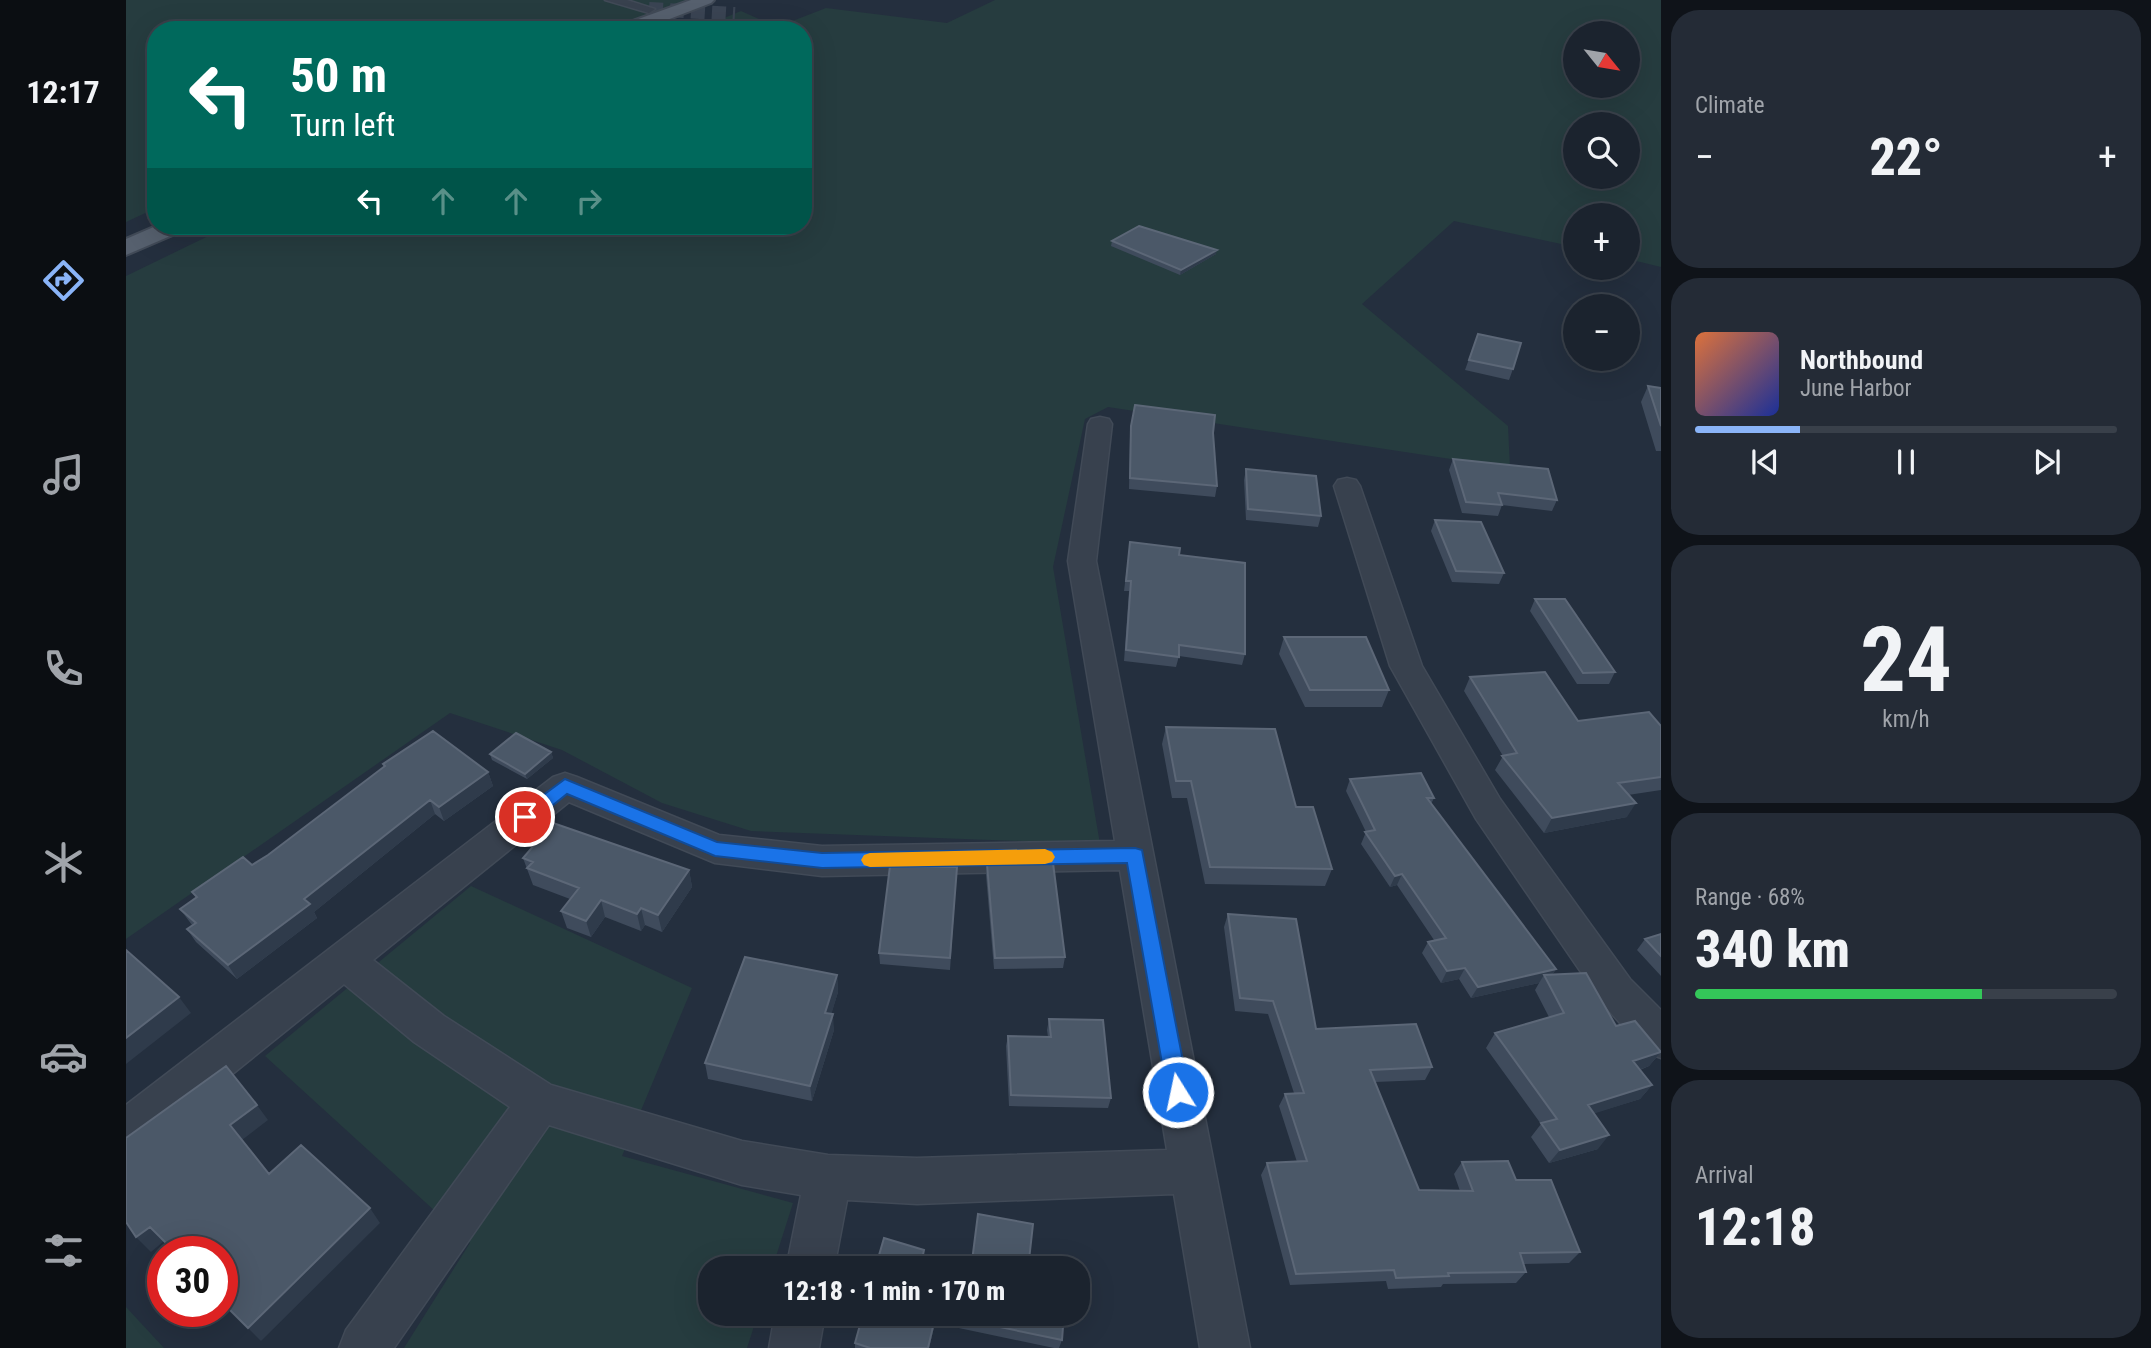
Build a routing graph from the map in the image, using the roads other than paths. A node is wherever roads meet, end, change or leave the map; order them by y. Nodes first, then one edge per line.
1 (611, 0) edge
2 (706, 0) edge
3 (723, 4) dead end
4 (649, 9) tunnel mouth
5 (649, 21) edge
6 (679, 21) edge
7 (147, 220) edge
8 (126, 230) edge
9 (154, 235) edge
10 (126, 248) edge
11 (1100, 424) dead end
12 (1347, 486) dead end
13 (1135, 855) junction
14 (345, 961) junction
15 (1661, 1039) edge
16 (540, 1102) junction
17 (126, 1132) edge
18 (1192, 1171) junction
19 (828, 1177) junction
20 (813, 1256) edge
21 (798, 1326) edge
22 (364, 1348) edge
23 (794, 1348) edge
24 (1225, 1348) edge

1 - 4 street
2 - 5 main road
3 - 6 main road
7 - 8 main road
9 - 10 main road
11 - 13 street
12 - 15 street
13 - 14 street
13 - 18 street
14 - 16 street
14 - 17 street
16 - 19 street
16 - 22 street
18 - 19 street
18 - 24 street
19 - 20 street
21 - 23 street

